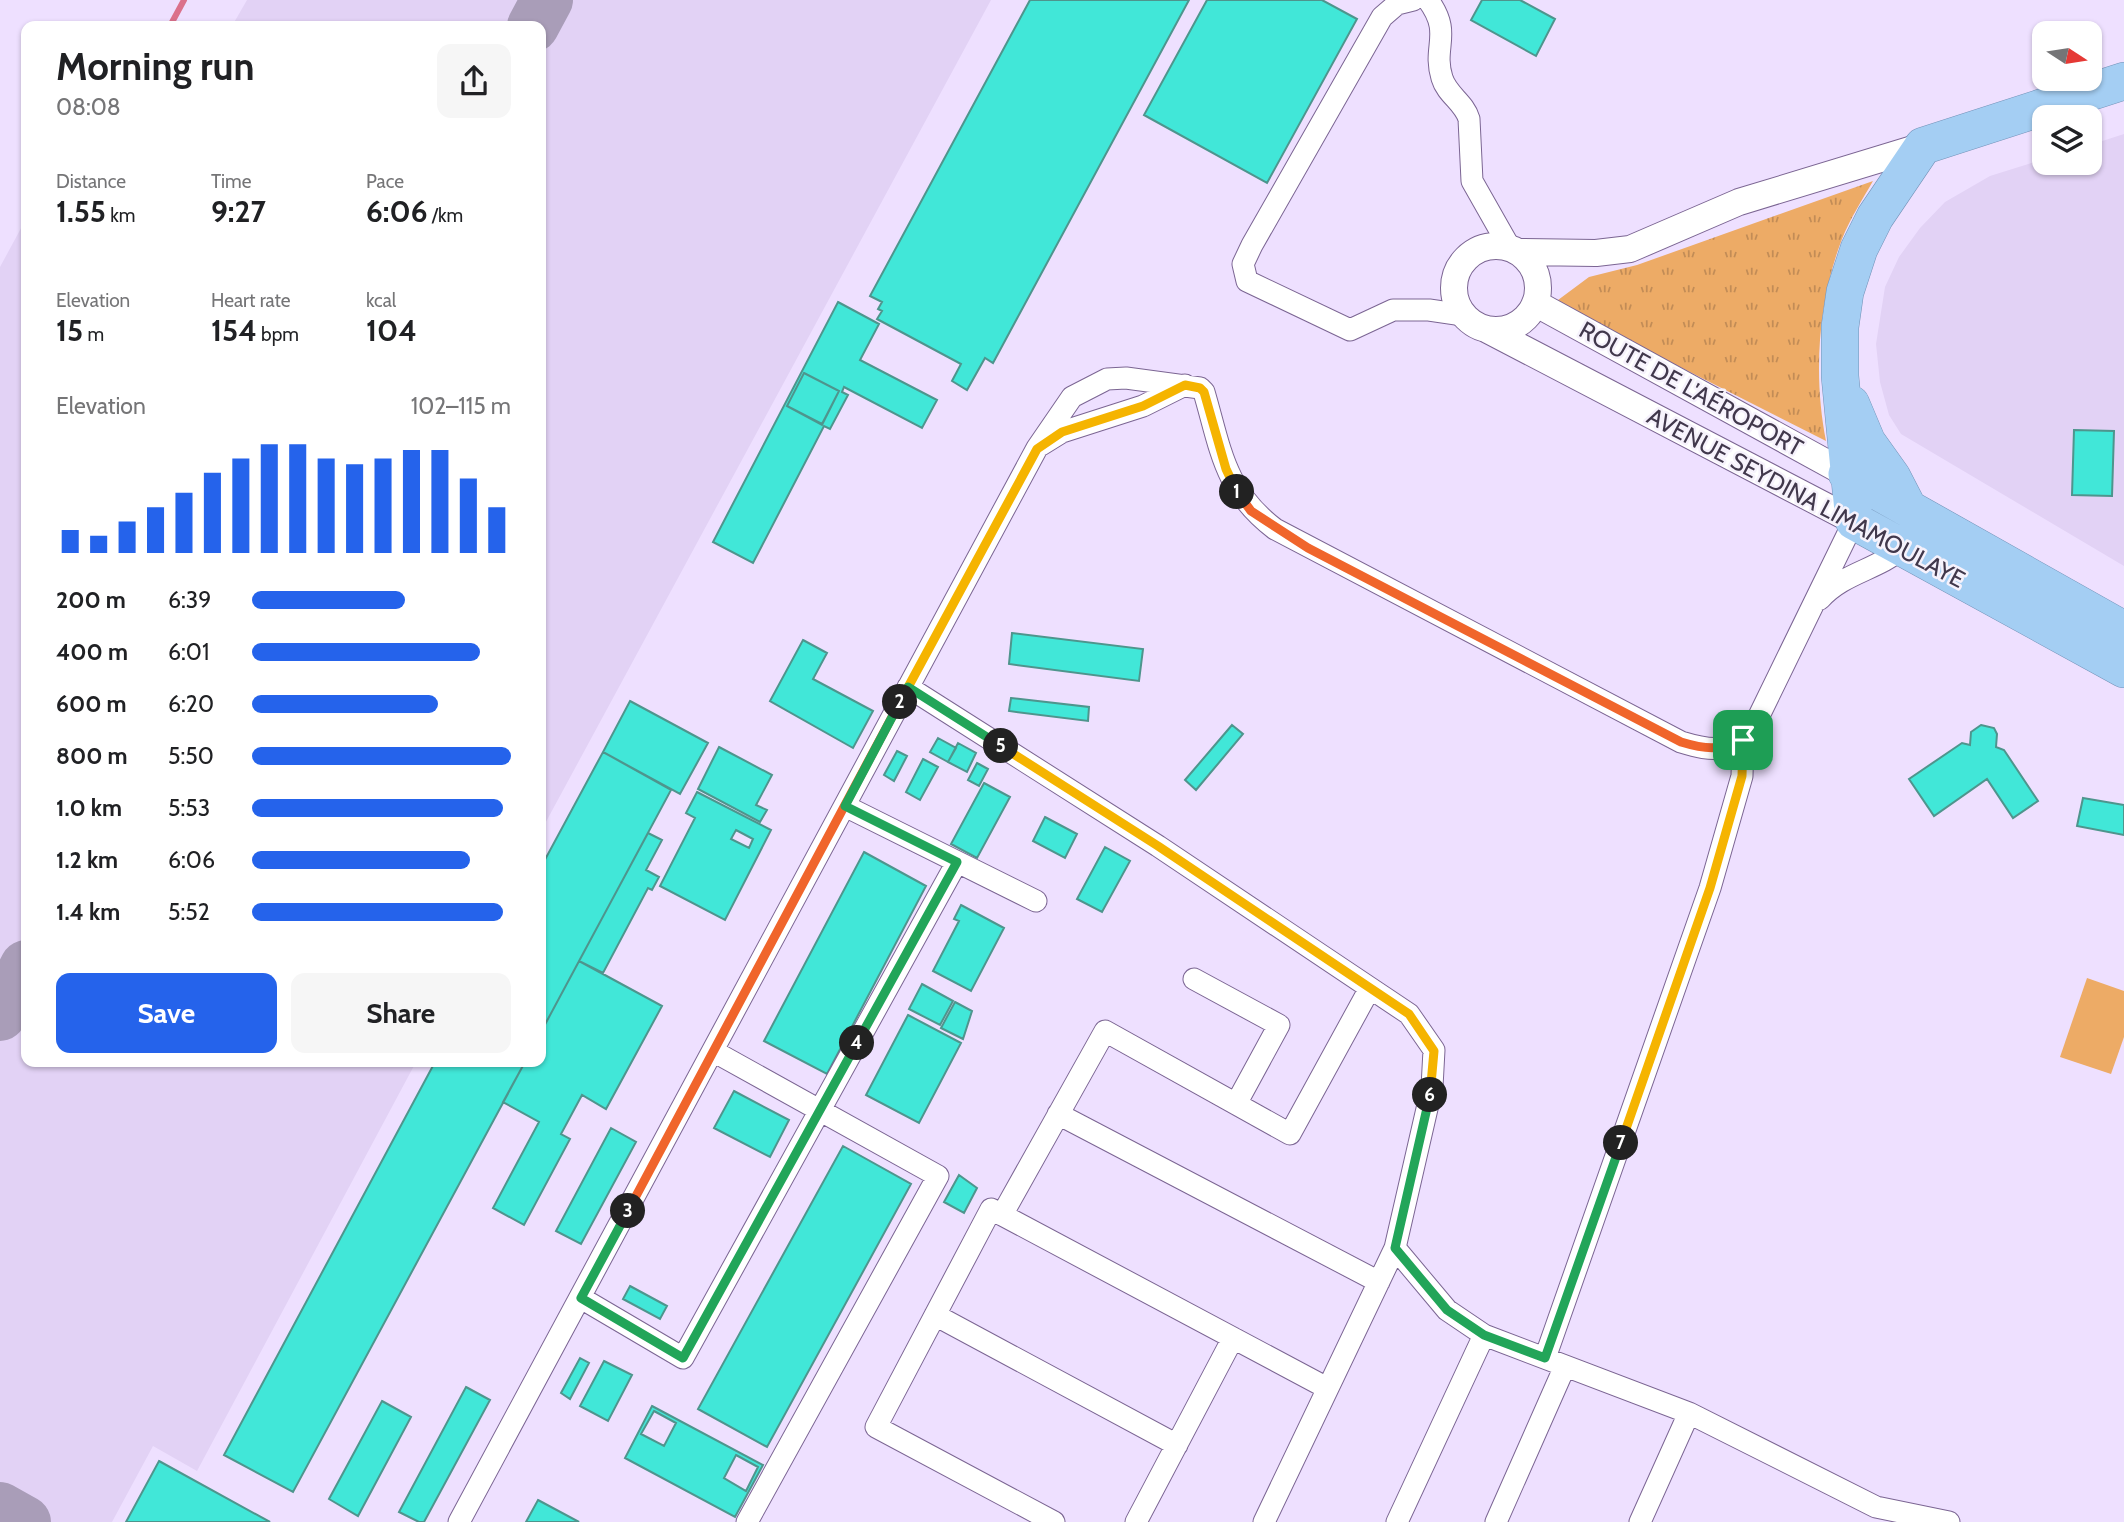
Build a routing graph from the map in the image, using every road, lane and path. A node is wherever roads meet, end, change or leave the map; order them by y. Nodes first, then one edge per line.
1 (1413, 0) edge
2 (1428, 0) edge
3 (2124, 81) edge
4 (2124, 103) edge
5 (2102, 110) edge
6 (2032, 133) edge
7 (1923, 146) junction
8 (1894, 186) junction
9 (1514, 250) junction
10 (1535, 303) junction
11 (1463, 315) junction
12 (1486, 329) junction
13 (1840, 376) junction
14 (1185, 385) junction
15 (1037, 449) junction
16 (1847, 474) junction
17 (1908, 507) junction
18 (1854, 521) junction
19 (1903, 548) junction
20 (1811, 608) junction
21 (2124, 630) edge
22 (2124, 669) edge
23 (908, 687) junction
24 (1743, 740) junction
25 (845, 806) junction
26 (957, 862) junction
27 (1035, 901) dead end
28 (1194, 979) dead end
29 (1370, 988) junction
30 (713, 1051) junction
31 (1236, 1104) junction
32 (820, 1110) junction
33 (1058, 1114) junction
34 (1002, 1214) junction
35 (1395, 1248) junction
36 (1379, 1282) junction
37 (581, 1298) junction
38 (935, 1315) junction
39 (1484, 1335) junction
40 (1233, 1338) junction
41 (1555, 1362) junction
42 (1327, 1388) junction
43 (1689, 1413) junction
44 (1177, 1445) junction
45 (460, 1522) edge
46 (747, 1522) edge
47 (1054, 1522) edge
48 (1136, 1522) edge
49 (1264, 1522) edge
50 (1397, 1522) edge
51 (1496, 1522) edge
52 (1640, 1522) edge
53 (1949, 1522) edge

1 - 11 street
2 - 9 street
3 - 7 highway
4 - 5 highway
6 - 8 highway
7 - 8 highway
7 - 9 street
8 - 13 highway
9 - 10 street
9 - 11 street
10 - 12 street
10 - 16 street, ROUTE DE L'AÉROPORT
11 - 12 street
12 - 18 street, AVENUE SEYDINA LIMAMOULAYE
13 - 16 highway
13 - 17 highway
14 - 15 street
14 - 15 street
14 - 24 street
15 - 23 street
16 - 17 highway, AVENUE SEYDINA LIMAMOULAYE
16 - 18 highway
17 - 19 highway
17 - 21 highway, AVENUE SEYDINA LIMAMOULAYE
18 - 19 highway, AVENUE SEYDINA LIMAMOULAYE
18 - 20 street
19 - 20 street
19 - 22 highway, AVENUE SEYDINA LIMAMOULAYE
20 - 24 street
23 - 25 street
23 - 29 street
24 - 41 street
25 - 26 street
25 - 30 street
26 - 27 street
26 - 32 street
28 - 31 street
29 - 31 street
29 - 35 street
30 - 32 street
30 - 37 street
31 - 33 street
32 - 37 street
32 - 46 street
33 - 34 street
33 - 36 street
34 - 38 street
34 - 40 street
35 - 36 street
35 - 39 street
36 - 42 street
37 - 45 street
38 - 44 street
38 - 47 street
39 - 41 street
39 - 50 street
40 - 42 street
40 - 44 street
41 - 43 street
41 - 51 street
42 - 49 street
43 - 52 street
43 - 53 street
44 - 48 street

